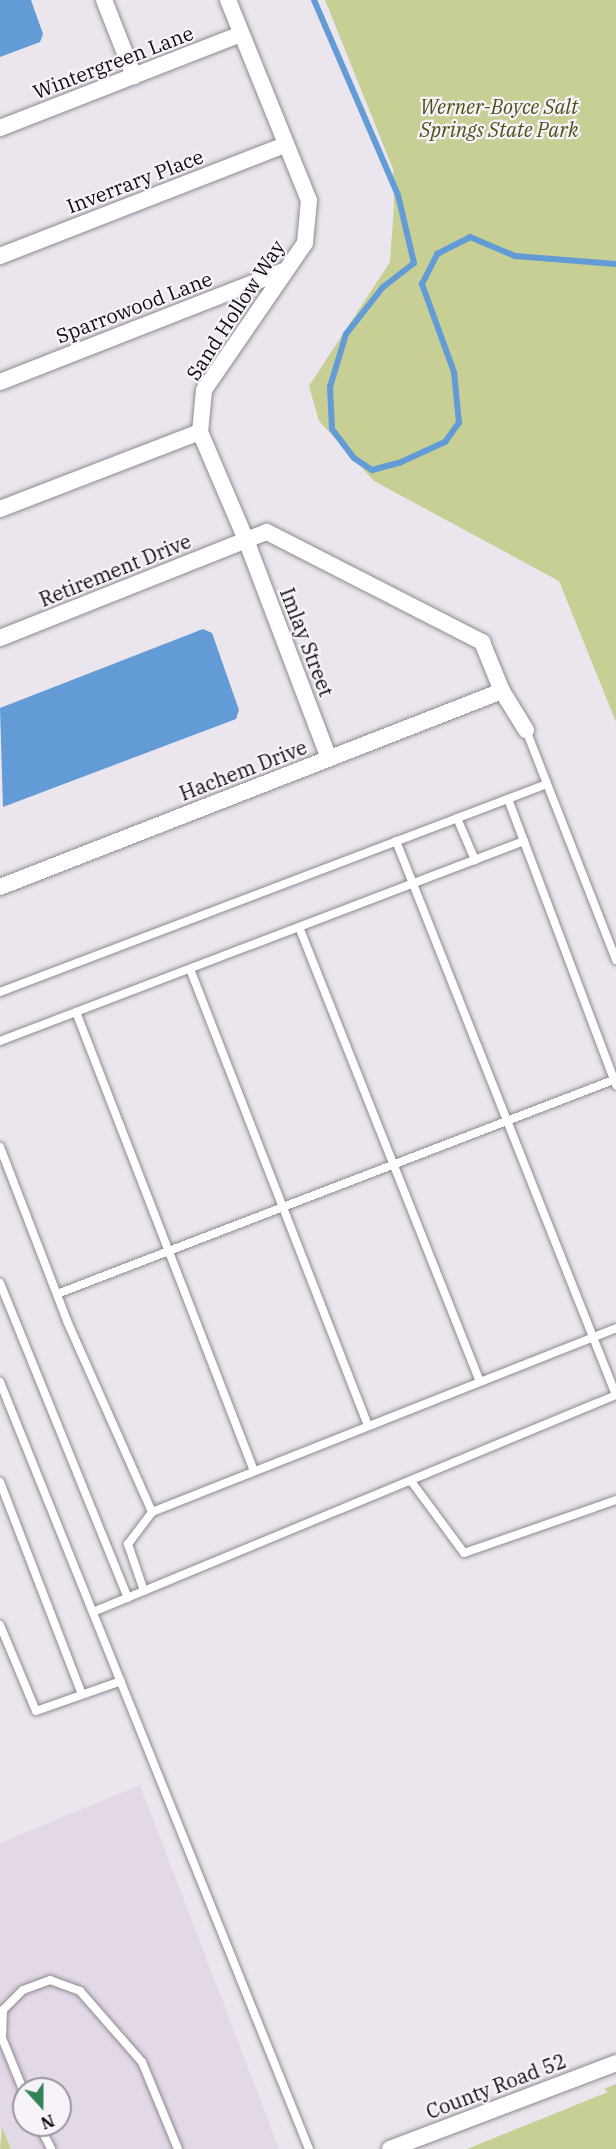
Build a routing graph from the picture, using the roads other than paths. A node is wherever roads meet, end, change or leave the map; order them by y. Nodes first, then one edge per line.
1 (104, 0) edge
2 (228, 0) edge
3 (242, 34) junction
4 (134, 76) junction
5 (0, 128) edge
6 (285, 145) junction
7 (0, 256) edge
8 (283, 271) junction
9 (0, 382) edge
10 (200, 432) junction
11 (0, 509) edge
12 (246, 540) junction
13 (0, 638) edge
14 (502, 691) junction
15 (526, 730) joint
16 (329, 758) junction
17 (547, 783) junction
18 (508, 799) junction
19 (457, 818) junction
20 (396, 841) junction
21 (524, 841) junction
22 (475, 860) junction
23 (414, 883) junction
24 (0, 887) edge
25 (298, 927) junction
26 (616, 960) edge
27 (190, 969) junction
28 (0, 992) edge
29 (76, 1012) junction
30 (0, 1041) edge
31 (615, 1081) edge
32 (507, 1119) junction
33 (0, 1148) edge
34 (392, 1164) junction
35 (283, 1206) junction
36 (168, 1251) junction
37 (0, 1283) edge
38 (57, 1294) junction
39 (616, 1328) edge
40 (593, 1336) junction
41 (480, 1381) junction
42 (0, 1382) edge
43 (616, 1395) edge
44 (368, 1426) junction
45 (254, 1471) junction
46 (411, 1481) junction
47 (0, 1482) edge
48 (616, 1500) edge
49 (152, 1512) junction
50 (144, 1591) junction
51 (128, 1598) junction
52 (93, 1612) junction
53 (0, 1625) edge
54 (121, 1681) junction
55 (82, 1694) junction
56 (616, 2062) edge
57 (18, 2077) edge
58 (178, 2149) edge
59 (309, 2149) edge
60 (390, 2149) edge

1 - 4 street
2 - 3 street, Sand Hollow Way
3 - 4 street, Wintergreen Lane
3 - 6 street, Sand Hollow Way
4 - 5 street, Wintergreen Lane
6 - 7 street, Inverrary Place
6 - 8 street, Sand Hollow Way
8 - 9 street, Sparrowood Lane
8 - 10 street, Sand Hollow Way
10 - 11 street
10 - 12 street, Sand Hollow Way
12 - 13 street, Retirement Drive
12 - 14 street
12 - 16 street, Imlay Street
14 - 15 street
14 - 16 street, Hachem Drive
15 - 17 lane
16 - 24 street, Hachem Drive
17 - 18 lane
17 - 26 lane
18 - 19 lane
18 - 21 lane
19 - 20 lane
19 - 22 lane
20 - 23 lane
20 - 28 lane
21 - 22 lane
21 - 31 lane
22 - 23 lane
23 - 25 lane
23 - 32 lane
25 - 27 lane
25 - 34 lane
27 - 29 lane
27 - 35 lane
29 - 30 lane
29 - 36 lane
31 - 32 lane
32 - 34 lane
32 - 40 lane
33 - 38 lane
34 - 35 lane
34 - 41 lane
35 - 36 lane
35 - 44 lane
36 - 38 lane
36 - 45 lane
37 - 51 lane
38 - 49 lane
39 - 40 lane
40 - 41 lane
40 - 43 lane
41 - 44 lane
42 - 52 lane
43 - 46 lane
44 - 45 lane
45 - 49 lane
46 - 48 lane
46 - 50 lane
47 - 55 lane
49 - 50 lane
50 - 51 lane
51 - 52 lane
52 - 54 lane
53 - 55 lane
54 - 55 lane
54 - 59 lane
56 - 60 street, County Road 52
57 - 58 lane

